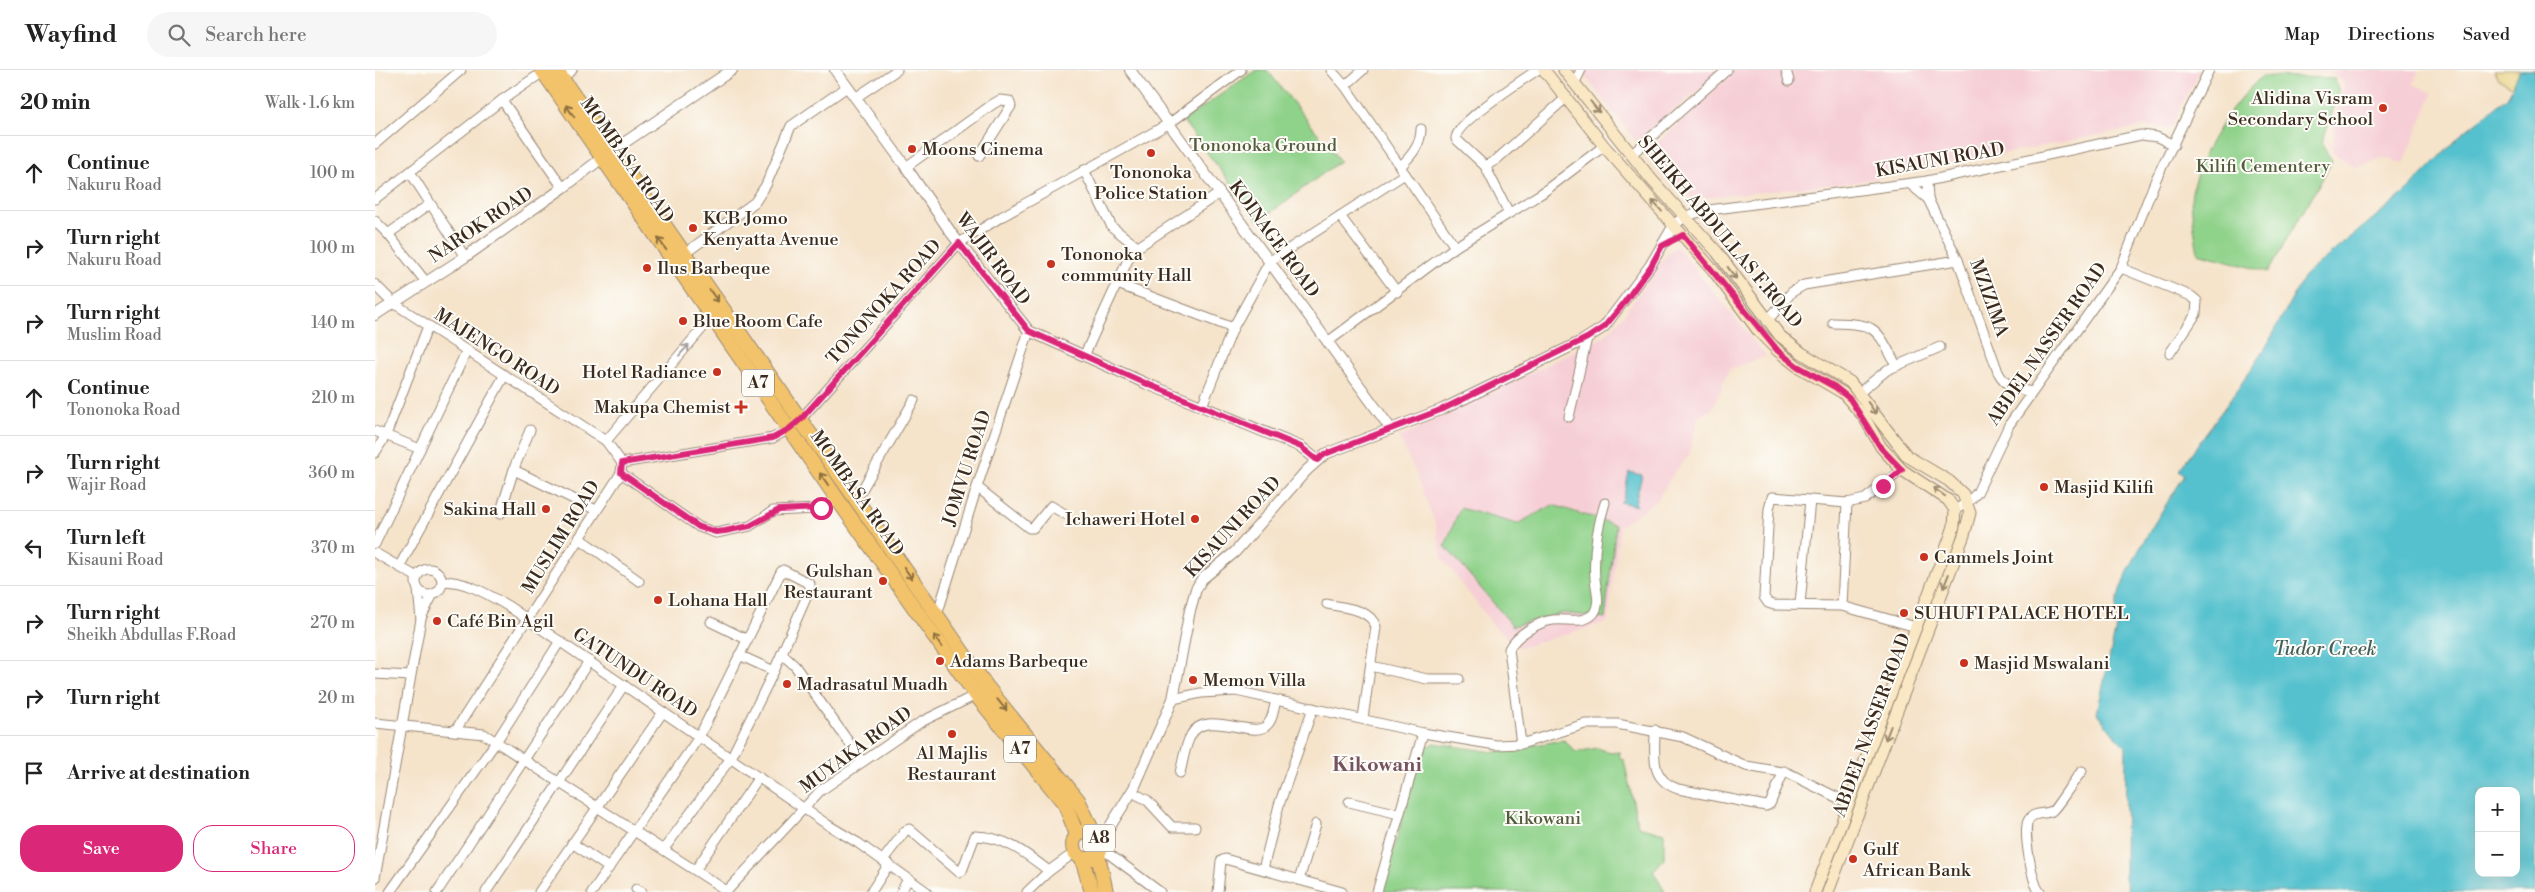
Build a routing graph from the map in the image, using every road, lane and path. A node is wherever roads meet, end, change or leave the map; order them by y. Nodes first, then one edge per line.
1 (461, 70) edge
2 (732, 70) edge
3 (835, 70) edge
4 (897, 70) edge
5 (1130, 70) edge
6 (1241, 70) edge
7 (1331, 70) edge
8 (1363, 70) edge
9 (1537, 70) edge
10 (1544, 70) edge
11 (1564, 70) edge
12 (1581, 70) edge
13 (1727, 70) edge
14 (1786, 70) edge
15 (2209, 70) edge
16 (555, 72) edge
17 (1789, 81) dead end
18 (1575, 82) junction
19 (1345, 86) junction
20 (847, 87) junction
21 (1567, 97) junction
22 (855, 98) junction
23 (502, 100) junction
24 (1170, 122) junction
25 (1421, 129) dead end
26 (595, 137) junction
27 (375, 144) edge
28 (2174, 144) junction
29 (1604, 146) junction
30 (607, 154) junction
31 (1632, 154) junction
32 (979, 156) dead end
33 (906, 166) junction
34 (1485, 166) junction
35 (1084, 170) junction
36 (1402, 171) junction
37 (410, 172) junction
38 (621, 174) junction
39 (1927, 181) junction
40 (1910, 184) junction
41 (563, 188) junction
42 (1220, 193) junction
43 (1928, 198) junction
44 (375, 199) edge
45 (431, 204) junction
46 (1709, 210) junction
47 (1509, 213) junction
48 (1340, 216) junction
49 (1685, 216) junction
50 (375, 221) edge
51 (1673, 225) junction
52 (1693, 225) junction
53 (388, 234) junction
54 (1683, 235) junction
55 (959, 243) junction
56 (1136, 246) junction
57 (1662, 246) junction
58 (1455, 247) junction
59 (685, 254) junction
60 (465, 257) junction
61 (1958, 260) junction
62 (1270, 261) junction
63 (2121, 268) junction
64 (425, 282) junction
65 (1115, 283) junction
66 (375, 285) edge
67 (1397, 292) junction
68 (392, 302) junction
69 (375, 315) edge
70 (712, 317) junction
71 (1767, 321) junction
72 (1833, 323) dead end
73 (428, 326) junction
74 (1233, 328) junction
75 (1029, 331) junction
76 (1587, 338) junction
77 (1329, 340) junction
78 (1940, 347) dead end
79 (467, 350) junction
80 (2170, 353) dead end
81 (1084, 356) junction
82 (1896, 365) junction
83 (504, 376) junction
84 (1860, 392) junction
85 (2032, 392) junction
86 (914, 400) dead end
87 (1202, 406) junction
88 (1569, 416) dead end
89 (804, 425) junction
90 (1391, 429) junction
91 (530, 430) dead end
92 (375, 431) edge
93 (792, 434) junction
94 (386, 435) junction
95 (607, 441) junction
96 (421, 449) junction
97 (375, 453) edge
98 (1317, 460) junction
99 (622, 463) junction
100 (514, 470) junction
101 (1902, 470) junction
102 (621, 473) junction
103 (977, 487) junction
104 (838, 500) junction
105 (857, 500) junction
106 (1810, 500) junction
107 (1968, 502) junction
108 (1605, 503) dead end
109 (1847, 503) junction
110 (596, 510) junction
111 (1955, 510) junction
112 (500, 514) dead end
113 (1065, 514) dead end
114 (579, 538) junction
115 (375, 544) edge
116 (375, 553) edge
117 (399, 567) junction
118 (417, 577) junction
119 (639, 580) dead end
120 (441, 581) junction
121 (418, 589) junction
122 (433, 594) junction
123 (1327, 604) dead end
124 (1800, 604) junction
125 (1842, 606) junction
126 (937, 615) junction
127 (421, 619) junction
128 (528, 620) junction
129 (711, 622) dead end
130 (1916, 627) junction
131 (748, 640) junction
132 (560, 641) junction
133 (782, 654) junction
134 (739, 655) junction
135 (589, 661) junction
136 (1371, 666) junction
137 (774, 671) junction
138 (375, 674) edge
139 (410, 676) junction
140 (1459, 679) dead end
141 (624, 685) junction
142 (976, 694) junction
143 (1173, 699) junction
144 (1276, 700) junction
145 (1313, 708) junction
146 (663, 712) junction
147 (1363, 718) junction
148 (375, 723) edge
149 (402, 726) junction
150 (1655, 730) junction
151 (455, 731) junction
152 (1423, 733) junction
153 (699, 737) junction
154 (496, 742) junction
155 (1521, 744) junction
156 (731, 758) junction
157 (525, 760) junction
158 (862, 761) junction
159 (1869, 766) junction
160 (1784, 771) junction
161 (2081, 771) dead end
162 (1180, 772) dead end
163 (759, 777) junction
164 (559, 782) junction
165 (1132, 792) junction
166 (1349, 802) dead end
167 (1849, 804) junction
168 (597, 806) junction
169 (803, 808) junction
170 (1399, 814) junction
171 (1316, 824) dead end
172 (1195, 827) dead end
173 (635, 830) junction
174 (1077, 835) junction
175 (1836, 838) junction
176 (1847, 842) junction
177 (572, 843) junction
178 (1098, 844) junction
179 (664, 849) junction
180 (1078, 856) junction
181 (886, 862) junction
182 (609, 868) junction
183 (695, 869) junction
184 (1263, 869) junction
185 (1049, 871) junction
186 (375, 878) edge
187 (908, 879) junction
188 (1299, 880) junction
189 (726, 891) edge
190 (390, 892) edge
191 (437, 892) edge
192 (486, 892) edge
193 (539, 892) edge
194 (592, 892) edge
195 (871, 892) edge
196 (901, 892) edge
197 (927, 892) edge
198 (1027, 892) edge
199 (1091, 892) edge
200 (1106, 892) edge
201 (1160, 892) edge
202 (1218, 892) edge
203 (1342, 892) edge
204 (1377, 892) edge
205 (1815, 892) edge
206 (1828, 892) edge
207 (2040, 892) edge

1 - 27 street
2 - 30 street, NAROK ROAD
3 - 20 street, WAJIR ROAD
4 - 22 street
5 - 24 street, KOINAGE ROAD
6 - 24 street, TONONOKA ROAD
7 - 19 street
8 - 19 street
9 - 34 street
10 - 21 main road, SHEIKH ABDULLAS F.ROAD
11 - 18 main road, SHEIKH ABDULLAS F.ROAD
12 - 18 street
13 - 31 street
14 - 17 street
15 - 28 street, ABDEL NASSER ROAD
16 - 23 street
16 - 26 highway, MOMBASA ROAD / A7
26 -> 16 highway, MOMBASA ROAD / A7
18 -> 31 main road, SHEIKH ABDULLAS F.ROAD
19 - 36 street
20 - 22 street, WAJIR ROAD
20 - 59 street
21 - 29 main road, SHEIKH ABDULLAS F.ROAD
21 - 34 street
22 - 33 street, WAJIR ROAD
23 - 37 street
23 - 41 street
24 - 35 street, TONONOKA ROAD
24 - 42 street, KOINAGE ROAD
25 - 36 street
26 - 30 highway, MOMBASA ROAD / A7
28 - 39 street, KISAUNI ROAD
28 - 63 street, ABDEL NASSER ROAD
29 - 47 street
51 -> 29 main road, SHEIKH ABDULLAS F.ROAD
30 - 38 highway, MOMBASA ROAD / A7
30 - 41 street, NAROK ROAD
31 - 49 main road, SHEIKH ABDULLAS F.ROAD
32 - 33 street
33 - 55 street, WAJIR ROAD
34 - 47 street
35 - 55 street, TONONOKA ROAD
35 - 56 street
36 - 48 street
36 - 58 street
37 - 44 street
37 - 45 street
38 - 59 highway, MOMBASA ROAD / A7
70 -> 38 highway, MOMBASA ROAD / A7
39 - 40 street, KISAUNI ROAD
39 - 43 street
40 - 43 street
40 - 46 street, KISAUNI ROAD
41 - 60 street, NAROK ROAD
42 - 56 street
42 - 62 street, KOINAGE ROAD
43 - 61 street, MZIZIMA
45 - 53 street
45 - 60 street
46 - 49 street, KISAUNI ROAD
46 - 52 street
47 - 58 street
48 - 62 street
48 - 67 street
49 - 51 street, KISAUNI ROAD
49 - 52 main road, SHEIKH ABDULLAS F.ROAD
50 - 53 street
51 - 54 main road, SHEIKH ABDULLAS F.ROAD
51 - 57 street, KISAUNI ROAD
52 - 54 street
52 -> 71 main road, SHEIKH ABDULLAS F.ROAD
53 - 64 street
54 - 57 street
54 - 101 main road, SHEIKH ABDULLAS F.ROAD
55 - 75 street, WAJIR ROAD
55 - 89 street, TONONOKA ROAD
56 - 65 street
57 - 76 street, KISAUNI ROAD
58 - 67 street
59 -> 89 highway, MOMBASA ROAD / A7
60 - 64 street, NAROK ROAD
61 - 71 street
61 - 85 street, MZIZIMA
62 - 74 street
62 - 77 street, KOINAGE ROAD
63 - 80 street
63 - 85 street, ABDEL NASSER ROAD
64 - 68 street, NAROK ROAD
65 - 74 street
65 - 81 street
66 - 68 street, MAJENGO ROAD
67 - 77 street
68 - 69 street, NAROK ROAD
68 - 73 street, MAJENGO ROAD
70 - 93 highway, MOMBASA ROAD / A7
95 -> 70 street
71 - 84 main road, SHEIKH ABDULLAS F.ROAD
72 - 82 street
73 - 79 street, MAJENGO ROAD
73 - 94 street
74 - 87 street
75 - 81 street, WAJIR ROAD
75 - 103 street, JOMVU ROAD
76 - 88 street
76 - 90 street, KISAUNI ROAD
77 - 90 street, KOINAGE ROAD
78 - 82 street
79 - 83 street, MAJENGO ROAD
79 - 96 street
81 - 87 street, WAJIR ROAD
82 - 84 street
83 - 95 street, MAJENGO ROAD
83 - 117 street
84 -> 107 main road, SHEIKH ABDULLAS F.ROAD
85 - 107 street, ABDEL NASSER ROAD
86 - 105 street
87 - 98 street, WAJIR ROAD
89 - 93 highway
89 - 105 highway, MOMBASA ROAD / A7
90 - 98 street, KISAUNI ROAD
91 - 100 street
92 - 94 street
93 - 99 street
104 -> 93 highway, MOMBASA ROAD / A7
94 - 96 street
94 - 97 street
95 - 99 street
96 - 115 street
98 - 143 street, KISAUNI ROAD
99 - 102 street, MUSLIM ROAD
100 - 110 street
100 - 112 street
101 - 109 street
111 -> 101 main road, SHEIKH ABDULLAS F.ROAD
102 - 104 street
102 - 110 street, MUSLIM ROAD
103 - 113 street
103 - 126 street, JOMVU ROAD
142 -> 104 highway, MOMBASA ROAD / A7
105 -> 126 highway, MOMBASA ROAD / A7
106 - 109 street
106 - 124 street
106 - 124 street
107 - 111 street
107 -> 159 main road, ABDEL NASSER ROAD
108 - 155 street
109 - 125 street
110 - 114 street, MUSLIM ROAD
111 - 130 main road, ABDEL NASSER ROAD
114 - 119 street
114 - 128 street, MUSLIM ROAD
116 - 117 street
117 - 118 street
118 - 120 street
118 - 121 street
120 - 122 street
120 - 128 street, GATUNDU ROAD
121 - 122 street
121 - 127 street
122 - 127 street
123 - 136 street
124 - 125 street
125 - 130 street
126 -> 178 highway, MOMBASA ROAD / A7
127 - 139 street
128 - 132 street, GATUNDU ROAD
128 - 151 street, MUSLIM ROAD
129 - 131 street
130 - 159 main road, ABDEL NASSER ROAD
131 - 133 street
131 - 134 street
132 - 135 street, GATUNDU ROAD
132 - 154 street
133 - 137 street
133 - 158 street
134 - 137 street
134 - 153 street
135 - 141 street, GATUNDU ROAD
135 - 157 street
136 - 140 street
136 - 147 street
137 - 156 street
138 - 139 street
139 - 149 street
141 - 146 street, GATUNDU ROAD
141 - 164 street
142 - 158 street, MUYAKA ROAD
142 - 174 highway, MOMBASA ROAD / A7
143 - 144 street
143 - 165 street, KISAUNI ROAD
144 - 145 street
144 - 162 street
145 - 147 street
145 - 184 street
146 - 153 street, GATUNDU ROAD
146 - 168 street
147 - 152 street
148 - 149 street
149 - 151 street
149 - 186 street
150 - 155 street
150 - 160 street
150 - 160 street
151 - 154 street
152 - 155 street
152 - 170 street
153 - 156 street, GATUNDU ROAD
153 - 173 street
154 - 157 street
154 - 190 street
156 - 163 street, GATUNDU ROAD
156 - 179 street
157 - 164 street
157 - 191 street
158 - 169 street, MUYAKA ROAD
159 - 167 main road, ABDEL NASSER ROAD
159 - 176 main road, ABDEL NASSER ROAD
160 - 167 street
161 - 207 street
163 - 169 street, GATUNDU ROAD
163 - 183 street
164 - 168 street
164 - 192 street
165 - 172 street
165 - 178 street, KISAUNI ROAD
166 - 170 street
167 - 175 main road, ABDEL NASSER ROAD
168 - 173 street
168 - 177 street
169 - 181 street, GATUNDU ROAD
169 - 189 street, MUYAKA ROAD
170 - 204 street
171 - 188 street
173 - 179 street
173 - 182 street
174 - 178 highway, A8
174 - 180 highway, A8
175 - 176 main road
175 - 205 main road, ABDEL NASSER ROAD
176 - 206 main road, ABDEL NASSER ROAD
177 - 182 street
177 - 193 street
178 - 180 highway, A8
178 - 200 highway, MOMBASA ROAD / A7
178 - 201 street
179 - 183 street
180 - 185 street
180 - 199 highway
181 - 185 street
181 - 187 street, GATUNDU ROAD
181 - 195 street
182 - 194 street
183 - 189 street
184 - 188 street
184 - 202 street
185 - 198 street
187 - 196 street
187 - 197 street, GATUNDU ROAD
188 - 203 street

